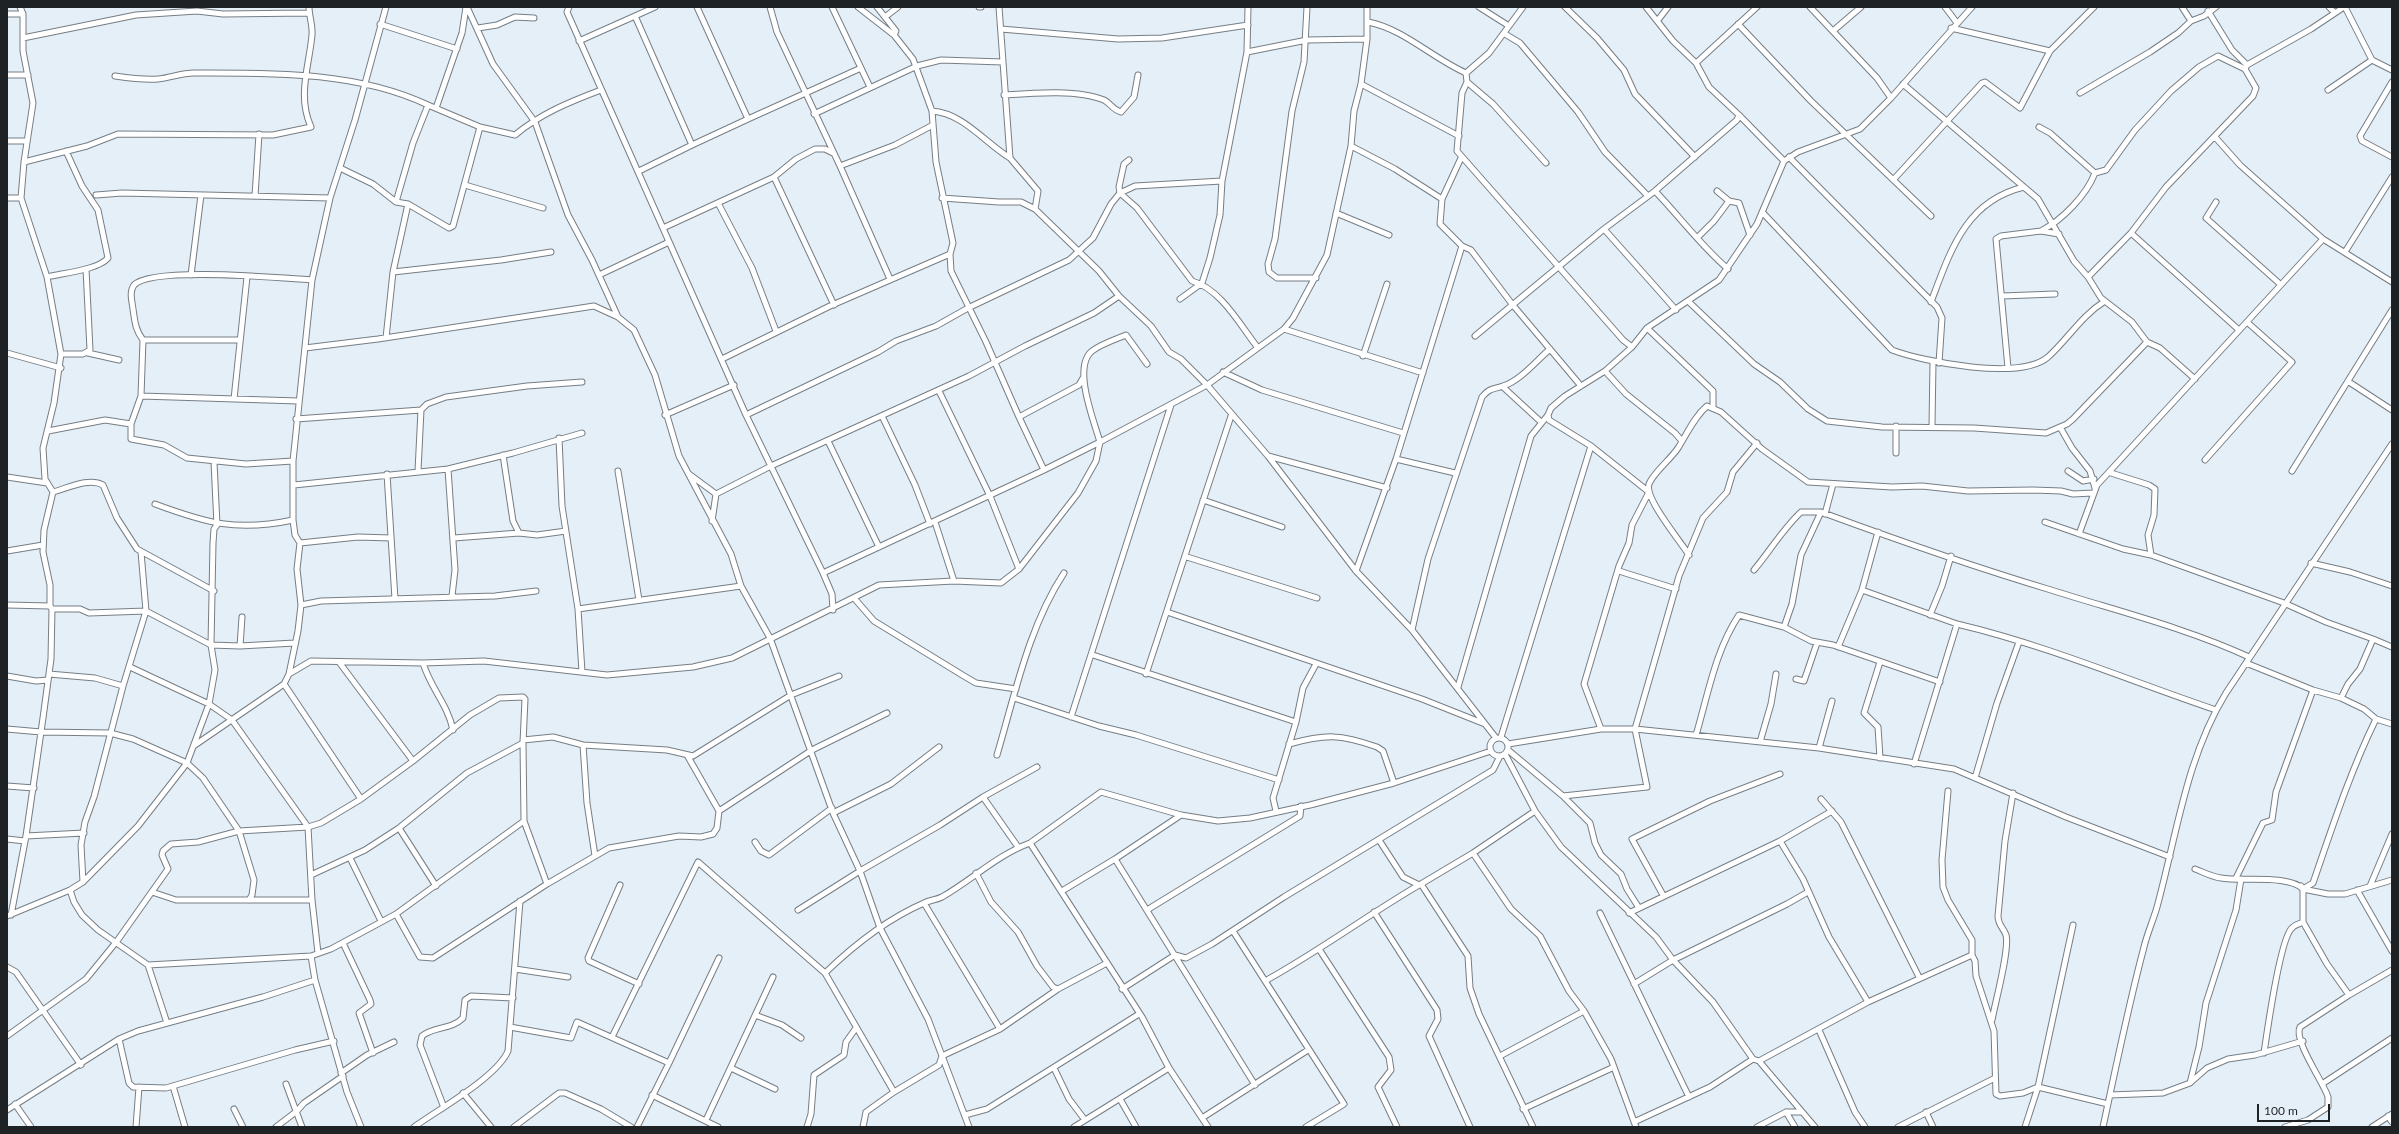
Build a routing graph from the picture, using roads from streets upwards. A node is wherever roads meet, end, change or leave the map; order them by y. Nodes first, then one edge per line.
1 (20, 7) edge
2 (309, 7) edge
3 (386, 7) edge
4 (467, 7) edge
5 (569, 7) edge
6 (655, 7) edge
7 (697, 7) edge
8 (770, 7) edge
9 (832, 7) edge
10 (858, 7) edge
11 (877, 7) edge
12 (898, 7) edge
13 (999, 7) edge
14 (1248, 7) edge
15 (1307, 7) edge
16 (1368, 7) edge
17 (1479, 7) edge
18 (1522, 7) edge
19 (1565, 7) edge
20 (1646, 7) edge
21 (1668, 7) edge
22 (1757, 7) edge
23 (1810, 7) edge
24 (1861, 7) edge
25 (1945, 7) edge
26 (1972, 7) edge
27 (2094, 7) edge
28 (2182, 7) edge
29 (2216, 7) edge
30 (2329, 7) edge
31 (2345, 7) edge
32 (197, 9) edge
33 (258, 10) edge
34 (2208, 11) junction
35 (2334, 12) junction
36 (309, 13) junction
37 (7, 14) edge
38 (23, 14) junction
39 (635, 16) junction
40 (885, 17) junction
41 (534, 18) dead end
42 (1658, 20) junction
43 (2191, 21) junction
44 (1368, 22) junction
45 (1957, 23) junction
46 (380, 24) junction
47 (1738, 24) junction
48 (1248, 26) junction
49 (1509, 26) junction
50 (478, 28) junction
51 (1951, 28) junction
52 (1001, 29) junction
53 (1832, 31) junction
54 (1505, 34) junction
55 (894, 35) junction
56 (23, 38) junction
57 (1367, 39) junction
58 (1307, 40) junction
59 (579, 41) junction
60 (456, 49) junction
61 (2050, 51) junction
62 (1247, 52) junction
63 (2372, 60) junction
64 (1002, 62) junction
65 (1696, 63) junction
66 (917, 66) junction
67 (2246, 67) junction
68 (861, 68) junction
69 (2392, 70) edge
70 (1466, 73) junction
71 (7, 75) edge
72 (28, 75) junction
73 (115, 76) dead end
74 (305, 76) junction
75 (1138, 76) dead end
76 (1467, 82) junction
77 (2392, 82) edge
78 (1361, 84) junction
79 (1903, 84) junction
80 (364, 85) junction
81 (870, 87) junction
82 (601, 90) junction
83 (2328, 90) dead end
84 (2080, 93) dead end
85 (805, 94) junction
86 (1004, 95) junction
87 (1892, 98) junction
88 (428, 105) junction
89 (436, 108) junction
90 (932, 111) junction
91 (814, 114) junction
92 (1739, 115) junction
93 (748, 119) junction
94 (1946, 121) junction
95 (535, 122) junction
96 (933, 125) junction
97 (480, 127) junction
98 (2039, 127) dead end
99 (259, 134) junction
100 (1847, 135) junction
101 (1459, 136) junction
102 (2215, 137) junction
103 (7, 141) edge
104 (27, 141) junction
105 (692, 145) junction
106 (1351, 146) junction
107 (66, 151) junction
108 (833, 153) junction
109 (1695, 157) junction
110 (1790, 157) junction
111 (2392, 157) edge
112 (1010, 158) junction
113 (1460, 158) junction
114 (1130, 160) dead end
115 (1784, 161) junction
116 (24, 162) junction
117 (1546, 162) dead end
118 (840, 166) junction
119 (340, 168) junction
120 (639, 171) junction
121 (2095, 173) junction
122 (774, 177) junction
123 (2392, 177) edge
124 (1894, 179) junction
125 (1222, 181) junction
126 (465, 185) junction
127 (2024, 187) junction
128 (1655, 191) junction
129 (1717, 191) dead end
130 (1120, 193) junction
131 (96, 195) dead end
132 (201, 195) junction
133 (255, 196) junction
134 (1648, 196) junction
135 (7, 198) edge
136 (21, 198) junction
137 (330, 198) junction
138 (942, 198) junction
139 (1442, 198) junction
140 (1729, 201) junction
141 (396, 202) junction
142 (2216, 202) dead end
143 (718, 203) junction
144 (408, 204) junction
145 (543, 208) dead end
146 (1035, 209) junction
147 (1336, 213) junction
148 (1763, 213) junction
149 (1931, 216) dead end
150 (2054, 224) junction
151 (663, 228) junction
152 (1604, 229) junction
153 (2041, 231) junction
154 (2131, 233) junction
155 (2059, 234) junction
156 (1389, 235) dead end
157 (1750, 235) junction
158 (1698, 238) junction
159 (2323, 239) junction
160 (669, 242) junction
161 (1462, 246) junction
162 (551, 252) dead end
163 (2345, 252) junction
164 (1079, 253) junction
165 (950, 254) junction
166 (1559, 266) junction
167 (86, 269) junction
168 (1728, 269) junction
169 (393, 272) junction
170 (599, 274) junction
171 (191, 275) junction
172 (47, 277) junction
173 (246, 277) junction
174 (2088, 277) junction
175 (1316, 278) junction
176 (890, 279) junction
177 (312, 280) junction
178 (2392, 282) edge
179 (1202, 284) junction
180 (1387, 284) dead end
181 (2280, 284) junction
182 (2055, 294) dead end
183 (1119, 296) junction
184 (2002, 296) junction
185 (1180, 299) dead end
186 (1689, 302) junction
187 (1931, 302) junction
188 (2105, 302) junction
189 (1512, 304) junction
190 (834, 305) junction
191 (968, 308) junction
192 (1676, 310) junction
193 (2392, 310) edge
194 (618, 317) junction
195 (2247, 322) junction
196 (1647, 328) junction
197 (1284, 329) junction
198 (2239, 330) junction
199 (776, 331) junction
200 (1475, 336) dead end
201 (386, 338) junction
202 (143, 340) junction
203 (240, 340) junction
204 (2147, 342) junction
205 (1632, 347) junction
206 (305, 348) junction
207 (1258, 348) junction
208 (1550, 349) junction
209 (7, 353) edge
210 (88, 353) junction
211 (61, 354) junction
212 (1363, 356) junction
213 (722, 359) junction
214 (119, 360) dead end
215 (995, 362) junction
216 (1932, 362) junction
217 (1939, 363) junction
218 (1147, 364) dead end
219 (61, 368) junction
220 (2008, 368) junction
221 (1605, 371) junction
222 (1224, 372) junction
223 (1423, 373) junction
224 (1083, 378) junction
225 (2195, 379) junction
226 (582, 382) dead end
227 (2349, 382) junction
228 (734, 385) junction
229 (1207, 385) junction
230 (1581, 386) junction
231 (1503, 387) junction
232 (939, 391) junction
233 (141, 396) junction
234 (234, 399) junction
235 (298, 401) junction
236 (1171, 405) junction
237 (1713, 407) junction
238 (421, 410) junction
239 (2392, 410) edge
240 (665, 414) junction
241 (746, 414) junction
242 (1548, 415) junction
243 (882, 416) junction
244 (1231, 416) junction
245 (1019, 417) junction
246 (296, 419) junction
247 (1541, 422) junction
248 (131, 424) junction
249 (1896, 426) junction
250 (1932, 426) junction
251 (2060, 427) junction
252 (48, 431) junction
253 (582, 433) dead end
254 (1404, 433) junction
255 (559, 438) junction
256 (828, 441) junction
257 (1682, 441) junction
258 (1100, 442) junction
259 (1757, 443) junction
260 (2392, 444) edge
261 (1591, 446) junction
262 (1896, 453) dead end
263 (502, 455) junction
264 (1268, 456) junction
265 (1396, 459) junction
266 (2205, 460) dead end
267 (293, 461) junction
268 (214, 462) junction
269 (771, 466) junction
270 (448, 469) junction
271 (1044, 470) junction
272 (418, 471) junction
273 (618, 471) dead end
274 (2068, 471) dead end
275 (2292, 471) dead end
276 (688, 473) junction
277 (1455, 473) junction
278 (2111, 473) junction
279 (388, 474) junction
280 (7, 477) edge
281 (2094, 479) junction
282 (47, 483) junction
283 (1833, 484) junction
284 (294, 485) junction
285 (1387, 488) junction
286 (2094, 490) junction
287 (53, 492) junction
288 (1649, 492) junction
289 (716, 494) junction
290 (990, 496) junction
291 (1203, 500) junction
292 (155, 504) dead end
293 (1823, 513) junction
294 (293, 520) junction
295 (712, 521) junction
296 (2045, 522) dead end
297 (933, 523) junction
298 (217, 525) junction
299 (1282, 527) dead end
300 (566, 531) junction
301 (1878, 532) junction
302 (518, 533) junction
303 (2079, 534) junction
304 (391, 538) junction
305 (454, 538) junction
306 (300, 543) junction
307 (43, 545) junction
308 (879, 548) junction
309 (7, 551) edge
310 (142, 552) junction
311 (1689, 555) junction
312 (2151, 555) junction
313 (1951, 556) junction
314 (1186, 557) junction
315 (2311, 563) junction
316 (1019, 569) junction
317 (1754, 570) dead end
318 (1356, 571) junction
319 (1619, 571) junction
320 (1064, 572) dead end
321 (823, 573) junction
322 (954, 581) junction
323 (742, 586) junction
324 (2392, 586) edge
325 (1676, 589) junction
326 (214, 590) junction
327 (1862, 590) junction
328 (536, 591) dead end
329 (452, 596) junction
330 (854, 598) junction
331 (1317, 598) dead end
332 (395, 599) junction
333 (639, 600) junction
334 (2284, 603) junction
335 (7, 605) edge
336 (301, 605) junction
337 (51, 607) junction
338 (578, 608) junction
339 (833, 610) junction
340 (146, 612) junction
341 (1167, 612) junction
342 (1930, 614) junction
343 (242, 618) dead end
344 (1957, 624) junction
345 (1784, 627) junction
346 (1412, 630) junction
347 (770, 638) junction
348 (2373, 638) junction
349 (2019, 642) junction
350 (295, 643) junction
351 (1817, 643) junction
352 (211, 644) junction
353 (240, 646) junction
354 (1838, 647) junction
355 (2392, 647) edge
356 (1093, 655) junction
357 (2249, 657) junction
358 (339, 662) junction
359 (1880, 662) junction
360 (423, 663) junction
361 (2246, 663) junction
362 (1316, 664) junction
363 (130, 667) junction
364 (582, 672) junction
365 (49, 674) junction
366 (289, 674) junction
367 (1146, 674) junction
368 (1776, 674) dead end
369 (7, 676) edge
370 (840, 676) dead end
371 (1796, 678) dead end
372 (48, 680) junction
373 (1940, 682) junction
374 (284, 684) junction
375 (123, 686) junction
376 (1458, 688) junction
377 (1016, 689) junction
378 (2313, 690) junction
379 (791, 695) junction
380 (1014, 698) junction
381 (2341, 698) junction
382 (1832, 701) dead end
383 (209, 704) junction
384 (2216, 710) junction
385 (887, 714) dead end
386 (1071, 717) junction
387 (2376, 719) junction
388 (232, 720) junction
389 (1296, 722) junction
390 (1485, 724) junction
391 (2392, 724) edge
392 (1634, 728) junction
393 (7, 729) edge
394 (1601, 729) junction
395 (453, 730) junction
396 (41, 732) junction
397 (110, 733) junction
398 (1696, 735) junction
399 (1498, 738) junction
400 (523, 741) junction
401 (1760, 742) junction
402 (1289, 744) junction
403 (195, 745) junction
404 (583, 745) junction
405 (939, 746) dead end
406 (1819, 748) junction
407 (812, 750) junction
408 (1491, 751) junction
409 (1505, 751) junction
410 (687, 755) junction
411 (997, 755) dead end
412 (1880, 758) junction
413 (413, 761) junction
414 (187, 763) junction
415 (1914, 764) junction
416 (1037, 767) dead end
417 (1780, 774) dead end
418 (1975, 778) junction
419 (1278, 780) junction
420 (1394, 783) junction
421 (7, 786) edge
422 (34, 788) junction
423 (1948, 791) dead end
424 (2012, 793) junction
425 (1563, 796) junction
426 (983, 797) junction
427 (1821, 798) dead end
428 (362, 800) junction
429 (1301, 806) junction
430 (719, 811) junction
431 (833, 811) junction
432 (1276, 811) junction
433 (1535, 811) junction
434 (1832, 811) junction
435 (1181, 815) junction
436 (524, 821) junction
437 (308, 827) junction
438 (399, 828) junction
439 (239, 831) junction
440 (84, 833) junction
441 (2392, 834) edge
442 (7, 839) edge
443 (26, 839) junction
444 (1379, 840) junction
445 (1780, 841) junction
446 (755, 842) dead end
447 (1030, 843) junction
448 (1018, 847) junction
449 (1473, 854) junction
450 (595, 856) junction
451 (2170, 857) junction
452 (350, 858) junction
453 (1115, 859) junction
454 (2195, 869) dead end
455 (860, 871) junction
456 (976, 873) junction
457 (311, 875) junction
458 (2239, 878) junction
459 (2392, 880) edge
460 (83, 882) junction
461 (548, 884) junction
462 (2299, 884) junction
463 (620, 885) dead end
464 (1420, 885) junction
465 (436, 886) junction
466 (2370, 886) junction
467 (70, 890) junction
468 (2303, 890) junction
469 (2357, 890) junction
470 (1062, 891) junction
471 (152, 892) junction
472 (1808, 892) junction
473 (1663, 895) junction
474 (249, 900) junction
475 (312, 900) junction
476 (520, 901) junction
477 (924, 903) junction
478 (1639, 908) junction
479 (798, 910) dead end
480 (1147, 910) junction
481 (1374, 912) junction
482 (1600, 913) dead end
483 (1629, 913) junction
484 (396, 914) junction
485 (9, 916) edge
486 (381, 921) junction
487 (2303, 922) junction
488 (2073, 925) dead end
489 (880, 928) junction
490 (1233, 931) junction
491 (117, 941) junction
492 (343, 943) junction
493 (1319, 950) junction
494 (2392, 951) edge
495 (318, 953) junction
496 (1175, 955) junction
497 (1972, 955) junction
498 (311, 956) junction
499 (719, 958) dead end
500 (1673, 960) junction
501 (1106, 963) junction
502 (148, 965) junction
503 (7, 967) edge
504 (515, 969) junction
505 (2392, 970) edge
506 (825, 973) junction
507 (568, 977) dead end
508 (773, 977) dead end
509 (1920, 977) junction
510 (315, 980) junction
511 (1264, 982) junction
512 (639, 984) junction
513 (1634, 984) junction
514 (1058, 989) junction
515 (1122, 989) junction
516 (2349, 995) junction
517 (513, 998) junction
518 (1868, 1002) junction
519 (42, 1008) junction
520 (1584, 1011) junction
521 (1139, 1014) junction
522 (755, 1015) junction
523 (1991, 1021) junction
524 (167, 1023) junction
525 (510, 1027) junction
526 (856, 1028) junction
527 (1000, 1029) junction
528 (1818, 1030) junction
529 (7, 1036) edge
530 (612, 1037) junction
531 (801, 1038) dead end
532 (2392, 1038) edge
533 (119, 1039) junction
534 (334, 1041) junction
535 (2303, 1041) junction
536 (394, 1042) dead end
537 (1308, 1050) junction
538 (2264, 1052) junction
539 (373, 1053) junction
540 (942, 1056) junction
541 (1500, 1056) junction
542 (1756, 1060) junction
543 (669, 1063) junction
544 (81, 1065) junction
545 (1614, 1067) junction
546 (732, 1068) junction
547 (1054, 1068) junction
548 (1169, 1068) junction
549 (342, 1074) junction
550 (1995, 1078) junction
551 (286, 1084) dead end
552 (2190, 1084) junction
553 (2322, 1084) junction
554 (1255, 1085) junction
555 (173, 1086) junction
556 (140, 1087) junction
557 (2038, 1087) junction
558 (776, 1089) dead end
559 (894, 1092) junction
560 (463, 1093) junction
561 (2110, 1094) junction
562 (652, 1095) junction
563 (1689, 1097) junction
564 (1120, 1100) junction
565 (15, 1104) junction
566 (2108, 1104) junction
567 (443, 1106) junction
568 (234, 1109) dead end
569 (1524, 1109) junction
570 (7, 1110) edge
571 (297, 1112) junction
572 (1786, 1112) junction
573 (1802, 1112) junction
574 (1926, 1112) junction
575 (965, 1115) junction
576 (2390, 1115) edge
577 (1202, 1118) junction
578 (706, 1120) junction
579 (1085, 1120) junction
580 (2392, 1122) edge
581 (1635, 1125) edge
582 (517, 1126) edge
583 (31, 1127) edge
584 (136, 1127) edge
585 (185, 1127) edge
586 (243, 1127) edge
587 (276, 1127) edge
588 (302, 1127) edge
589 (361, 1127) edge
590 (414, 1127) edge
591 (491, 1127) edge
592 (631, 1127) edge
593 (637, 1127) edge
594 (718, 1127) edge
595 (807, 1127) edge
596 (863, 1127) edge
597 (969, 1127) edge
598 (1074, 1127) edge
599 (1136, 1127) edge
600 (1208, 1127) edge
601 (1306, 1127) edge
602 (1397, 1127) edge
603 (1470, 1127) edge
604 (1533, 1127) edge
605 (1757, 1127) edge
606 (1796, 1127) edge
607 (1815, 1127) edge
608 (1865, 1127) edge
609 (1898, 1127) edge
610 (1933, 1127) edge
611 (2025, 1127) edge
612 (2103, 1127) edge
613 (2285, 1127) edge
614 (2372, 1127) edge

1 - 38 street
2 - 36 street
3 - 46 street
4 - 50 street
4 - 60 street
5 - 59 street
6 - 39 street
7 - 93 street
8 - 85 street
9 - 68 street
10 - 55 street
11 - 40 street
12 - 40 street
13 - 52 street
14 - 48 street
15 - 58 street
16 - 44 street
17 - 49 street
18 - 49 street
19 - 109 street
20 - 42 street
21 - 42 street
22 - 47 street
23 - 53 street
24 - 53 street
25 - 45 street
26 - 45 street
27 - 61 street
28 - 43 street
29 - 34 street
30 - 35 street
31 - 35 street
31 - 63 street
32 - 33 street
32 - 56 street
33 - 36 street
34 - 43 street
34 - 67 street
35 - 67 street
36 - 74 street
37 - 38 street
38 - 56 street
39 - 59 street
39 - 105 street
40 - 55 street
41 - 50 street
42 - 65 street
43 - 84 street
44 - 57 street
44 - 70 street
45 - 51 street
46 - 60 street
46 - 80 street
47 - 65 street
47 - 100 street
48 - 52 street
48 - 62 street
49 - 54 street
50 - 95 street
51 - 61 street
51 - 79 street
52 - 64 street
53 - 87 street
54 - 70 street
54 - 134 street
55 - 66 street
56 - 72 street
57 - 58 street
57 - 78 street
58 - 62 street
58 - 175 street
59 - 82 street
60 - 89 street
61 - 94 street
62 - 125 street
63 - 69 street
63 - 83 street
64 - 66 street
64 - 86 street
65 - 92 street
66 - 81 street
66 - 90 street
67 - 102 street
67 - 121 street
68 - 81 street
68 - 85 street
70 - 76 street
71 - 72 street
72 - 104 street
73 - 74 street
74 - 80 street
74 - 99 street
75 - 86 street
76 - 101 street
76 - 117 street
77 - 111 street
78 - 101 street
78 - 106 street
79 - 87 street
79 - 94 street
80 - 88 street
80 - 119 street
81 - 91 street
82 - 95 street
82 - 120 street
85 - 91 street
85 - 93 street
86 - 112 street
87 - 100 street
88 - 89 street
88 - 141 street
89 - 97 street
90 - 96 street
90 - 112 street
91 - 108 street
92 - 109 street
92 - 115 street
93 - 105 street
94 - 124 street
94 - 127 street
95 - 97 street
95 - 170 street
96 - 118 street
96 - 138 street
97 - 126 street
98 - 121 street
99 - 107 street
99 - 133 street
100 - 110 street
100 - 124 street
101 - 113 street
102 - 154 street
102 - 159 street
103 - 104 street
104 - 116 street
105 - 120 street
106 - 139 street
106 - 147 street
107 - 116 street
107 - 167 street
108 - 118 street
108 - 122 street
109 - 128 street
110 - 115 street
110 - 187 street
112 - 146 street
113 - 139 street
113 - 166 street
114 - 130 street
115 - 148 street
116 - 136 street
118 - 176 street
119 - 137 street
119 - 141 street
120 - 151 street
121 - 150 street
122 - 143 street
122 - 190 street
123 - 163 street
124 - 149 street
125 - 130 street
125 - 179 street
126 - 144 street
126 - 145 street
127 - 150 street
127 - 187 street
128 - 134 street
128 - 158 street
129 - 140 street
130 - 164 street
130 - 179 street
131 - 132 street
132 - 133 street
132 - 171 street
133 - 137 street
134 - 152 street
135 - 136 street
136 - 172 street
137 - 177 street
138 - 146 street
138 - 165 street
139 - 161 street
140 - 157 street
140 - 158 street
141 - 144 street
142 - 181 street
143 - 151 street
143 - 199 street
144 - 169 street
146 - 164 street
147 - 156 street
147 - 175 street
148 - 157 street
148 - 216 street
150 - 153 street
150 - 155 street
151 - 160 street
152 - 166 street
152 - 192 street
153 - 155 street
153 - 184 street
154 - 174 street
154 - 198 street
155 - 174 street
157 - 168 street
158 - 168 street
159 - 163 street
159 - 181 street
160 - 170 street
160 - 213 street
161 - 189 street
161 - 223 street
162 - 169 street
163 - 178 street
164 - 183 street
164 - 191 street
165 - 176 street
165 - 191 street
166 - 189 street
166 - 205 street
167 - 172 street
167 - 210 street
168 - 186 street
169 - 201 street
170 - 194 street
171 - 173 street
171 - 202 street
172 - 211 street
173 - 177 street
173 - 203 street
174 - 188 street
175 - 197 street
176 - 190 street
177 - 206 street
179 - 185 street
179 - 207 street
180 - 212 street
181 - 195 street
182 - 184 street
183 - 215 street
183 - 229 street
184 - 220 street
186 - 192 street
186 - 249 street
187 - 217 street
188 - 204 street
188 - 220 street
189 - 200 street
189 - 208 street
190 - 199 street
191 - 215 street
191 - 241 street
192 - 196 street
193 - 227 street
194 - 201 street
194 - 240 street
195 - 198 street
195 - 266 street
196 - 205 street
196 - 237 street
197 - 207 street
197 - 212 street
198 - 225 street
199 - 213 street
201 - 206 street
202 - 203 street
202 - 233 street
203 - 234 street
204 - 225 street
204 - 251 street
205 - 221 street
206 - 235 street
207 - 222 street
208 - 230 street
208 - 231 street
209 - 219 street
210 - 211 street
210 - 214 street
211 - 219 street
212 - 223 street
213 - 228 street
215 - 232 street
215 - 245 street
216 - 217 street
216 - 250 street
217 - 220 street
218 - 224 street
219 - 252 street
221 - 230 street
221 - 257 street
222 - 229 street
222 - 254 street
223 - 254 street
224 - 245 street
224 - 258 street
225 - 278 street
226 - 238 street
227 - 239 street
227 - 275 street
228 - 240 street
228 - 241 street
229 - 236 street
229 - 244 street
230 - 242 street
231 - 247 street
231 - 277 street
232 - 243 street
232 - 290 street
233 - 234 street
233 - 248 street
234 - 235 street
235 - 246 street
236 - 258 street
236 - 356 street
237 - 257 street
237 - 259 street
238 - 246 street
238 - 272 street
240 - 276 street
241 - 269 street
242 - 247 street
242 - 261 street
243 - 256 street
243 - 297 street
244 - 264 street
244 - 291 street
245 - 271 street
246 - 267 street
247 - 376 street
248 - 252 street
248 - 268 street
249 - 250 street
249 - 262 street
250 - 251 street
251 - 281 street
252 - 282 street
253 - 255 street
254 - 265 street
255 - 263 street
255 - 300 street
256 - 269 street
256 - 308 street
257 - 288 street
258 - 271 street
258 - 316 street
259 - 283 street
259 - 311 street
260 - 315 street
261 - 288 street
261 - 399 street
263 - 270 street
263 - 302 street
264 - 285 street
264 - 318 street
265 - 277 street
265 - 285 street
267 - 268 street
267 - 284 street
268 - 298 street
269 - 289 street
269 - 321 street
270 - 272 street
270 - 305 street
271 - 290 street
272 - 279 street
273 - 333 street
274 - 281 street
276 - 289 street
276 - 295 street
277 - 346 street
278 - 286 street
278 - 312 street
279 - 284 street
279 - 304 street
280 - 282 street
281 - 286 street
282 - 287 street
283 - 286 street
283 - 293 street
284 - 294 street
285 - 318 street
286 - 303 street
287 - 307 street
287 - 310 street
288 - 311 street
288 - 319 street
289 - 295 street
290 - 297 street
290 - 316 street
291 - 299 street
291 - 314 street
292 - 298 street
293 - 301 street
293 - 317 street
293 - 345 street
294 - 298 street
294 - 306 street
295 - 323 street
296 - 303 street
297 - 308 street
297 - 322 street
298 - 326 street
300 - 302 street
300 - 338 street
301 - 313 street
301 - 327 street
302 - 305 street
303 - 312 street
304 - 306 street
304 - 332 street
305 - 329 street
306 - 336 street
307 - 309 street
307 - 337 street
308 - 321 street
310 - 326 street
310 - 340 street
311 - 325 street
312 - 334 street
313 - 342 street
313 - 357 street
314 - 331 street
314 - 341 street
315 - 324 street
315 - 334 street
316 - 322 street
318 - 346 street
319 - 325 street
319 - 394 street
320 - 377 street
321 - 339 street
322 - 330 street
323 - 333 street
323 - 347 street
325 - 392 street
326 - 352 street
327 - 342 street
327 - 354 street
328 - 329 street
329 - 332 street
330 - 339 street
330 - 377 street
332 - 336 street
333 - 338 street
334 - 348 street
334 - 357 street
335 - 337 street
336 - 350 street
337 - 340 street
337 - 365 street
338 - 364 street
339 - 347 street
340 - 352 street
340 - 363 street
341 - 362 street
341 - 367 street
342 - 344 street
343 - 353 street
344 - 349 street
344 - 373 street
345 - 351 street
345 - 398 street
346 - 376 street
347 - 364 street
347 - 379 street
348 - 355 street
348 - 381 street
349 - 384 street
349 - 418 street
350 - 353 street
350 - 366 street
351 - 354 street
351 - 371 street
352 - 353 street
352 - 383 street
354 - 359 street
356 - 367 street
356 - 386 street
357 - 361 street
358 - 360 street
358 - 366 street
358 - 413 street
359 - 373 street
359 - 412 street
360 - 364 street
360 - 395 street
361 - 378 street
361 - 384 street
362 - 389 street
362 - 390 street
363 - 375 street
363 - 383 street
365 - 372 street
365 - 375 street
366 - 374 street
367 - 389 street
368 - 401 street
369 - 372 street
370 - 379 street
372 - 396 street
373 - 415 street
374 - 388 street
374 - 428 street
375 - 397 street
376 - 390 street
377 - 380 street
378 - 381 street
378 - 458 street
379 - 407 street
379 - 410 street
380 - 386 street
380 - 411 street
381 - 387 street
382 - 406 street
383 - 388 street
383 - 403 street
384 - 451 street
385 - 407 street
386 - 419 street
387 - 391 street
387 - 462 street
388 - 403 street
388 - 437 street
389 - 402 street
390 - 399 street
392 - 394 street
392 - 398 street
392 - 425 street
393 - 396 street
394 - 409 street
395 - 400 street
395 - 413 street
396 - 397 street
396 - 422 street
397 - 414 street
397 - 440 street
398 - 401 street
399 - 408 street
399 - 409 street
400 - 404 street
400 - 436 street
400 - 438 street
401 - 406 street
402 - 419 street
402 - 420 street
403 - 414 street
404 - 410 street
404 - 450 street
405 - 431 street
406 - 412 street
407 - 430 street
407 - 431 street
408 - 409 street
408 - 420 street
409 - 425 street
409 - 433 street
409 - 444 street
410 - 430 street
412 - 415 street
413 - 428 street
414 - 439 street
414 - 460 street
415 - 418 street
416 - 426 street
417 - 473 street
418 - 424 street
419 - 432 street
420 - 429 street
421 - 422 street
422 - 443 street
423 - 497 street
424 - 451 street
424 - 523 street
425 - 478 street
426 - 448 street
426 - 455 street
427 - 434 street
428 - 437 street
429 - 432 street
429 - 480 street
430 - 450 street
431 - 446 street
431 - 455 street
432 - 435 street
433 - 449 street
433 - 483 street
434 - 445 street
434 - 509 street
435 - 447 street
435 - 453 street
436 - 461 street
436 - 465 street
437 - 439 street
437 - 457 street
438 - 452 street
438 - 465 street
439 - 471 street
439 - 474 street
440 - 443 street
440 - 460 street
441 - 466 street
442 - 443 street
443 - 485 street
444 - 464 street
444 - 490 street
445 - 472 street
445 - 473 street
447 - 448 street
447 - 470 street
448 - 456 street
449 - 464 street
449 - 520 street
450 - 461 street
451 - 561 street
452 - 457 street
452 - 486 street
453 - 470 street
453 - 480 street
454 - 458 street
455 - 479 street
455 - 489 street
456 - 477 street
456 - 514 street
457 - 475 street
458 - 462 street
458 - 552 street
459 - 466 street
460 - 467 street
461 - 476 street
462 - 468 street
463 - 512 street
464 - 481 street
464 - 541 street
465 - 484 street
466 - 469 street
467 - 485 street
467 - 491 street
468 - 469 street
468 - 487 street
469 - 494 street
470 - 501 street
471 - 474 street
471 - 491 street
472 - 500 street
472 - 518 street
473 - 478 street
474 - 475 street
475 - 495 street
476 - 484 street
476 - 504 street
477 - 489 street
477 - 527 street
478 - 483 street
480 - 496 street
481 - 493 street
481 - 603 street
482 - 513 street
483 - 500 street
484 - 486 street
486 - 492 street
487 - 516 street
487 - 538 street
488 - 557 street
489 - 506 street
489 - 540 street
490 - 496 street
490 - 511 street
491 - 502 street
491 - 519 street
492 - 495 street
492 - 539 street
493 - 511 street
493 - 602 street
495 - 498 street
496 - 515 street
496 - 554 street
497 - 509 street
497 - 523 street
498 - 502 street
498 - 510 street
499 - 543 street
500 - 513 street
500 - 542 street
501 - 514 street
501 - 515 street
502 - 524 street
503 - 519 street
504 - 507 street
504 - 517 street
505 - 516 street
506 - 512 street
506 - 526 street
508 - 522 street
509 - 518 street
510 - 524 street
510 - 534 street
511 - 537 street
512 - 530 street
513 - 563 street
514 - 527 street
515 - 521 street
516 - 535 street
517 - 525 street
517 - 567 street
518 - 528 street
519 - 529 street
519 - 544 street
520 - 541 street
520 - 545 street
521 - 547 street
521 - 548 street
522 - 531 street
522 - 546 street
523 - 550 street
524 - 533 street
525 - 530 street
525 - 560 street
526 - 559 street
526 - 595 street
527 - 540 street
528 - 542 street
528 - 608 street
530 - 543 street
532 - 553 street
533 - 544 street
533 - 556 street
534 - 549 street
534 - 555 street
535 - 538 street
535 - 553 street
536 - 539 street
537 - 554 street
537 - 601 street
538 - 552 street
539 - 549 street
540 - 559 street
540 - 575 street
541 - 569 street
542 - 563 street
542 - 573 street
543 - 562 street
544 - 565 street
545 - 569 street
545 - 581 street
546 - 558 street
546 - 578 street
547 - 575 street
547 - 579 street
548 - 564 street
548 - 577 street
549 - 571 street
549 - 589 street
550 - 557 street
550 - 574 street
551 - 571 street
552 - 561 street
553 - 613 street
554 - 577 street
555 - 556 street
555 - 585 street
556 - 584 street
557 - 566 street
557 - 611 street
559 - 596 street
560 - 567 street
560 - 591 street
561 - 566 street
562 - 578 street
562 - 593 street
563 - 581 street
564 - 579 street
564 - 599 street
565 - 570 street
565 - 583 street
566 - 612 street
567 - 590 street
568 - 586 street
569 - 604 street
571 - 587 street
571 - 588 street
572 - 573 street
572 - 605 street
572 - 606 street
573 - 607 street
574 - 609 street
574 - 610 street
575 - 597 street
576 - 580 street
576 - 614 street
577 - 600 street
578 - 594 street
579 - 598 street
582 - 592 street

